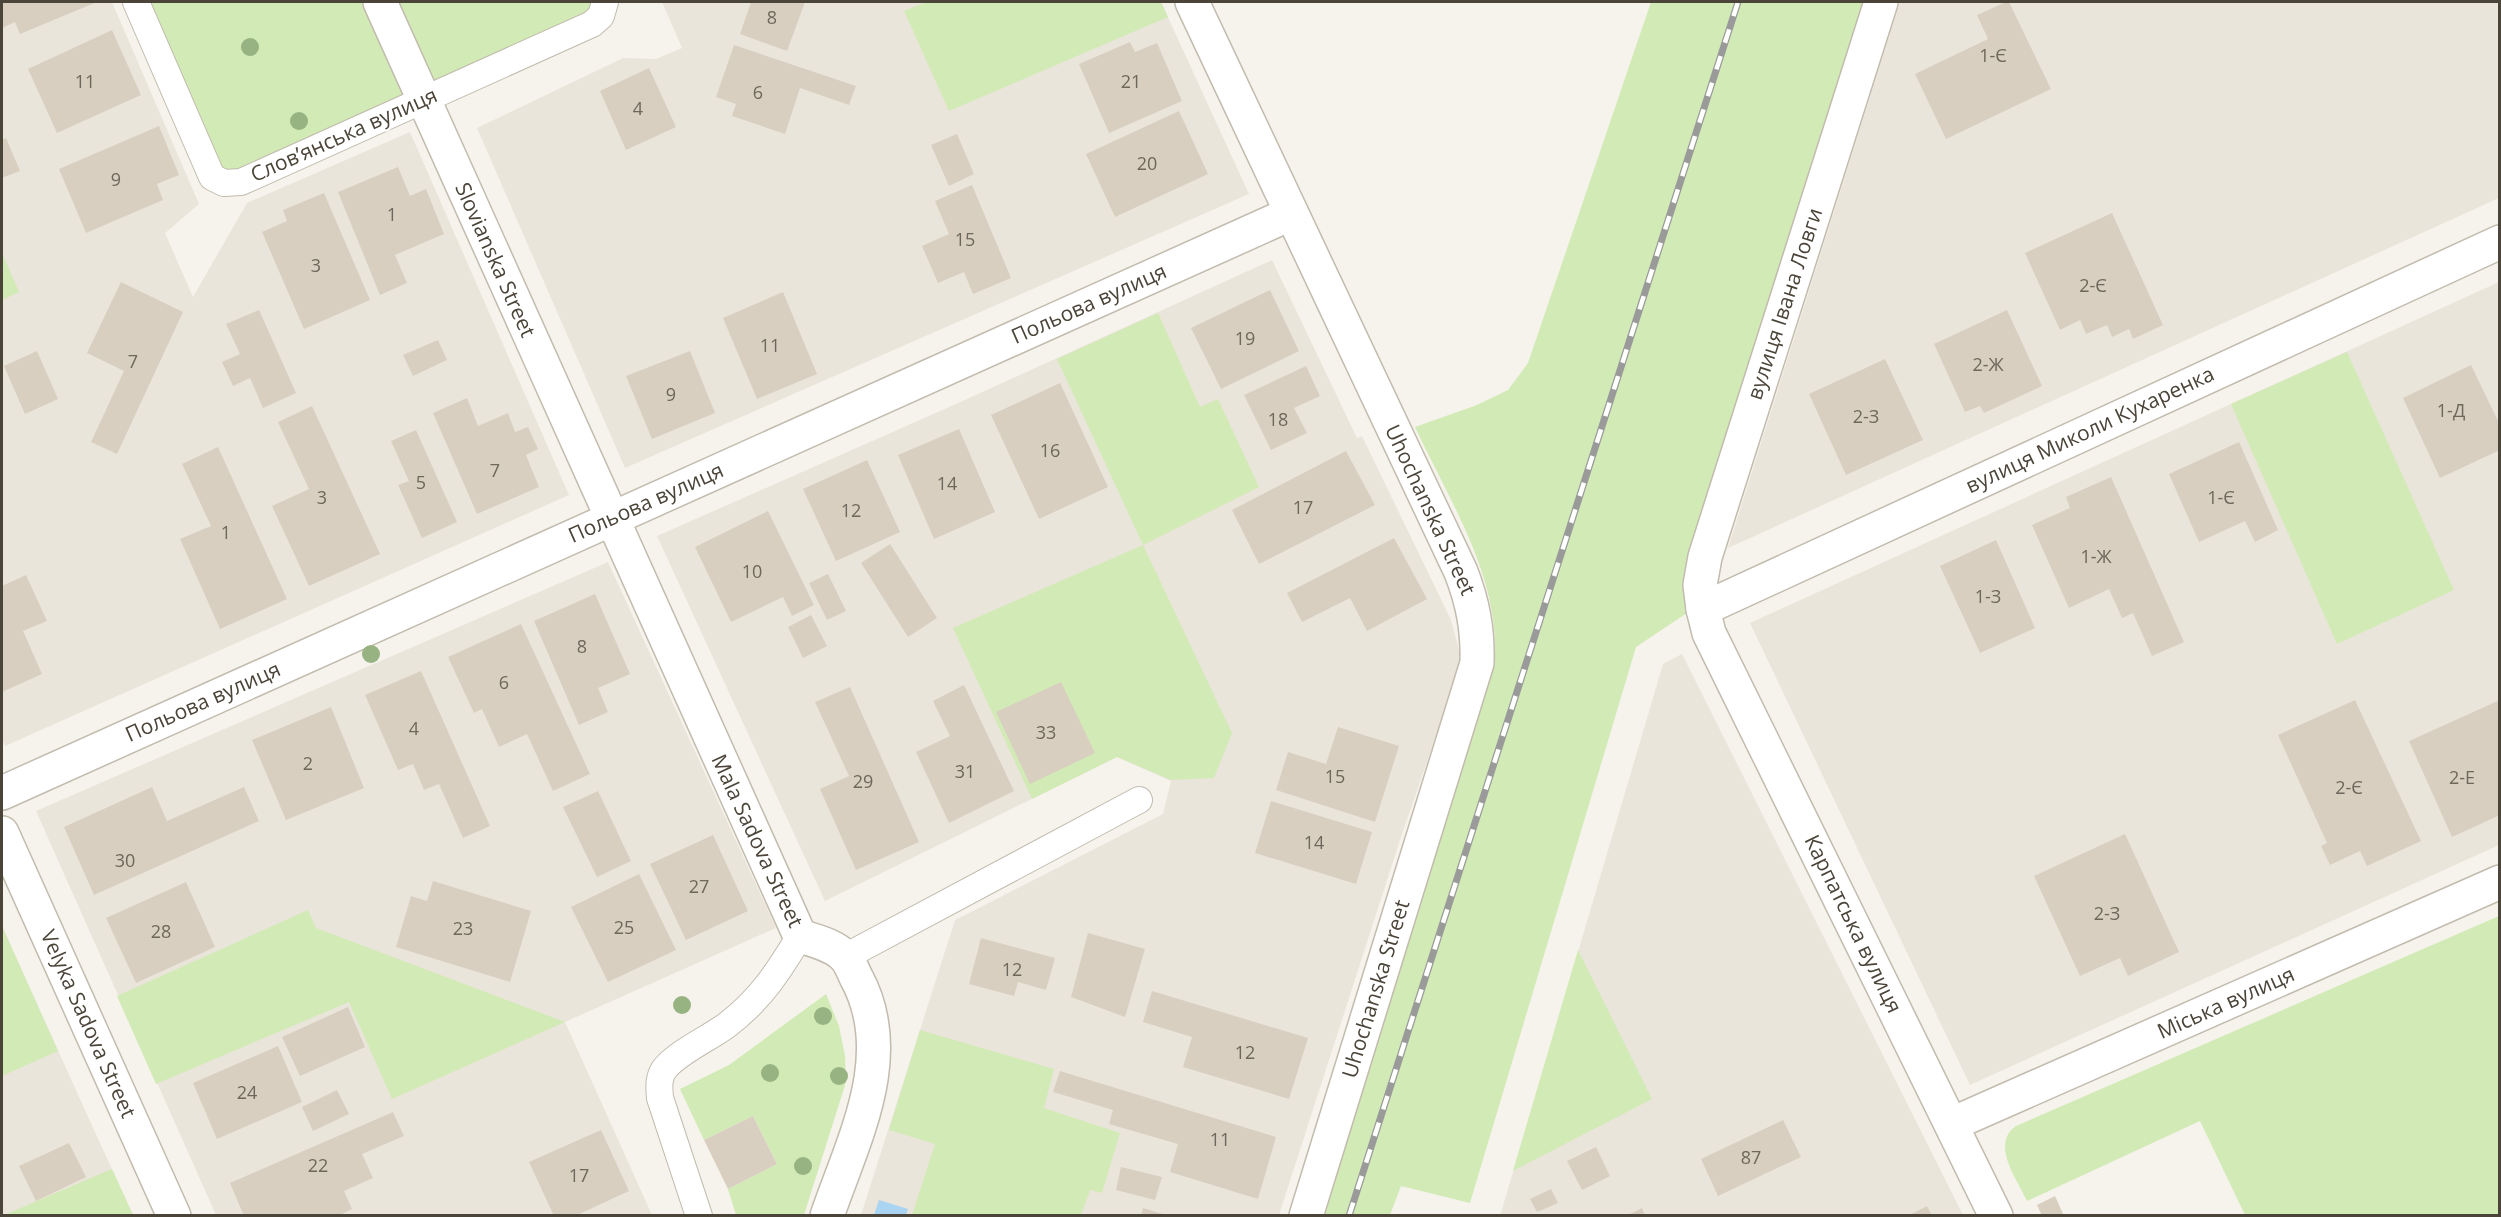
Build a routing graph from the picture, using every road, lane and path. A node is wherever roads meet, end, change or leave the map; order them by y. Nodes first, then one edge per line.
1 (136, 2) edge
2 (380, 2) edge
3 (605, 2) edge
4 (1192, 2) edge
5 (1881, 2) edge
6 (423, 100) junction
7 (1290, 214) junction
8 (2499, 242) edge
9 (610, 519) junction
10 (1706, 621) junction
11 (2, 793) edge
12 (1140, 800) dead end
13 (3, 842) edge
14 (2499, 882) edge
15 (800, 936) junction
16 (845, 957) junction
17 (1952, 1124) junction
18 (174, 1215) edge
19 (699, 1215) edge
20 (827, 1215) edge
21 (1306, 1215) edge
22 (1996, 1215) edge

1 - 6 lane, Словʼянська вулиця
2 - 6 street, Slovianska Street
3 - 6 lane, Словʼянська вулиця
4 - 7 street, Uhochanska Street
5 - 10 street, вулиця Івана Ловги
6 - 9 street, Slovianska Street
7 - 9 street, Польова вулиця
7 - 21 street, Uhochanska Street
8 - 10 street, вулиця Миколи Кухаренка
9 - 11 street, Польова вулиця
9 - 15 street, Mala Sadova Street
10 - 17 street, Карпатська вулиця
12 - 16 lane
13 - 18 street, Velyka Sadova Street
14 - 17 street, Міська вулиця
15 - 16 street, Mala Sadova Street
15 - 19 lane
16 - 20 street
17 - 22 street, Карпатська вулиця

